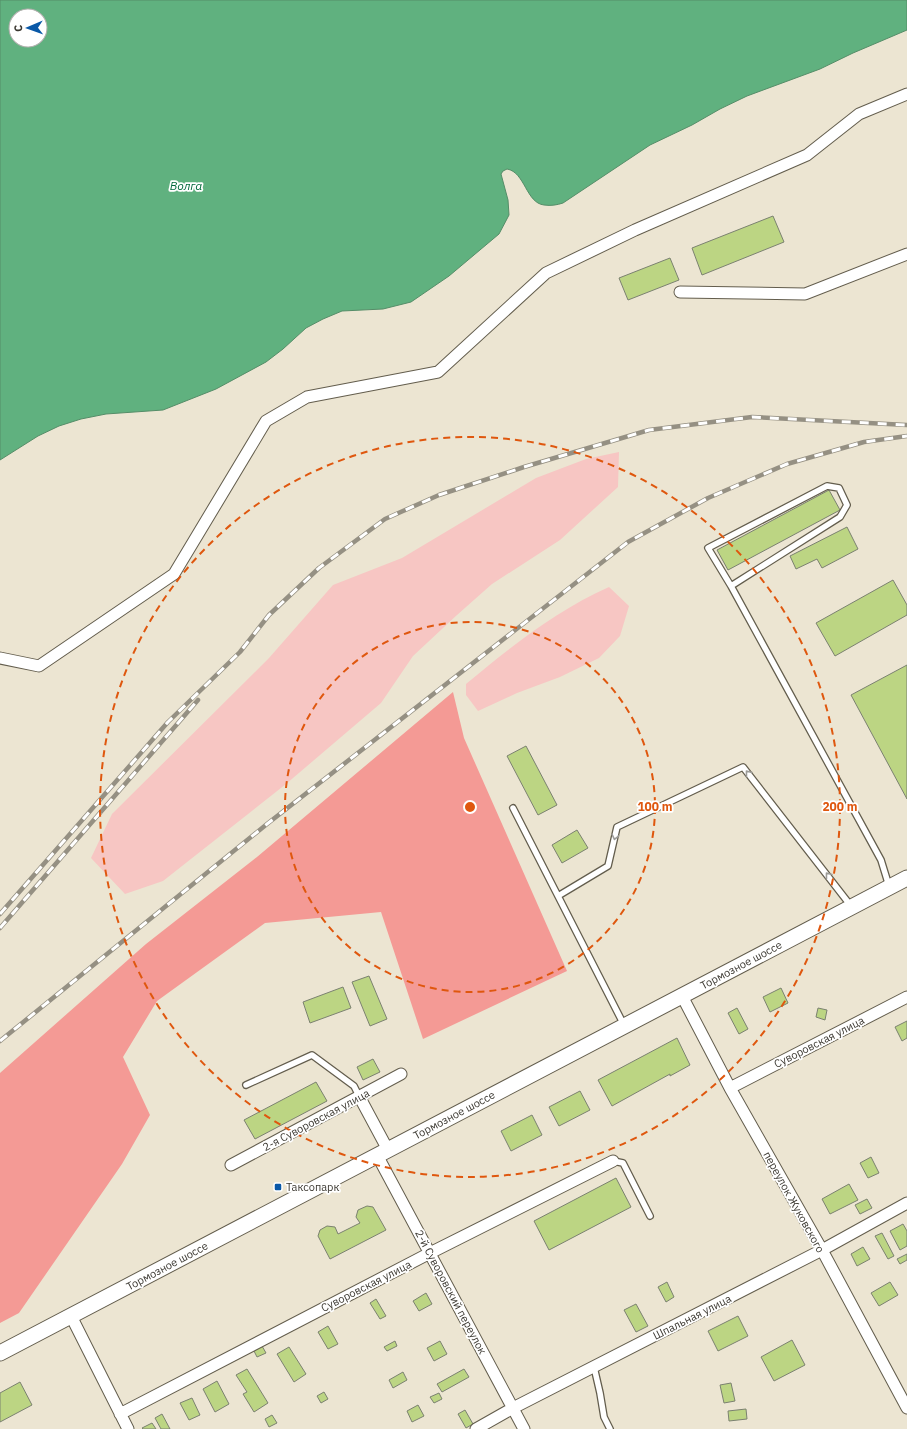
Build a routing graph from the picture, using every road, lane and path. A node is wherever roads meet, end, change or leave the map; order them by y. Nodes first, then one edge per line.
1 (907, 94) edge
2 (907, 254) edge
3 (680, 292) dead end
4 (731, 586) junction
5 (0, 658) edge
6 (513, 808) dead end
7 (907, 878) edge
8 (889, 887) junction
9 (558, 896) junction
10 (852, 906) junction
11 (682, 996) junction
12 (907, 997) edge
13 (625, 1026) junction
14 (401, 1074) dead end
15 (246, 1085) dead end
16 (730, 1088) junction
17 (359, 1096) junction
18 (382, 1153) junction
19 (613, 1161) joint
20 (231, 1165) dead end
21 (907, 1203) edge
22 (650, 1216) dead end
23 (822, 1250) junction
24 (430, 1253) junction
25 (72, 1316) junction
26 (0, 1353) edge
27 (594, 1367) junction
28 (513, 1408) junction
29 (907, 1408) edge
30 (120, 1414) junction
31 (128, 1429) edge
32 (476, 1429) edge
33 (524, 1429) edge
34 (610, 1429) edge

1 - 5 street
2 - 3 street
4 - 4 lane
4 - 8 lane
6 - 9 lane
7 - 8 street, Тормозное шоссе
8 - 10 street, Тормозное шоссе
10 -> 9 lane
9 - 13 lane
10 - 11 street, Тормозное шоссе
11 - 13 street, Тормозное шоссе
11 - 16 street, переулок Жуковского
12 - 16 street, Суворовская улица
13 - 18 street, Тормозное шоссе
14 - 17 street, 2-я Суворовская улица
15 - 17 lane
16 - 23 street, переулок Жуковского
17 - 18 street, 2-й Суворовский переулок
17 - 20 street, 2-я Суворовская улица
18 - 24 street, 2-й Суворовский переулок
18 - 25 street, Тормозное шоссе
19 - 22 lane
19 - 24 street, Суворовская улица
21 - 23 street, Шпальная улица
23 - 27 street, Шпальная улица
23 - 29 street, переулок Жуковского
24 - 28 street, 2-й Суворовский переулок
24 - 30 street, Суворовская улица
25 - 26 street, Тормозное шоссе
25 - 30 street
27 - 28 street, Шпальная улица
27 - 34 lane
28 - 32 street, Шпальная улица
28 - 33 street, 2-й Суворовский переулок
30 - 31 street

